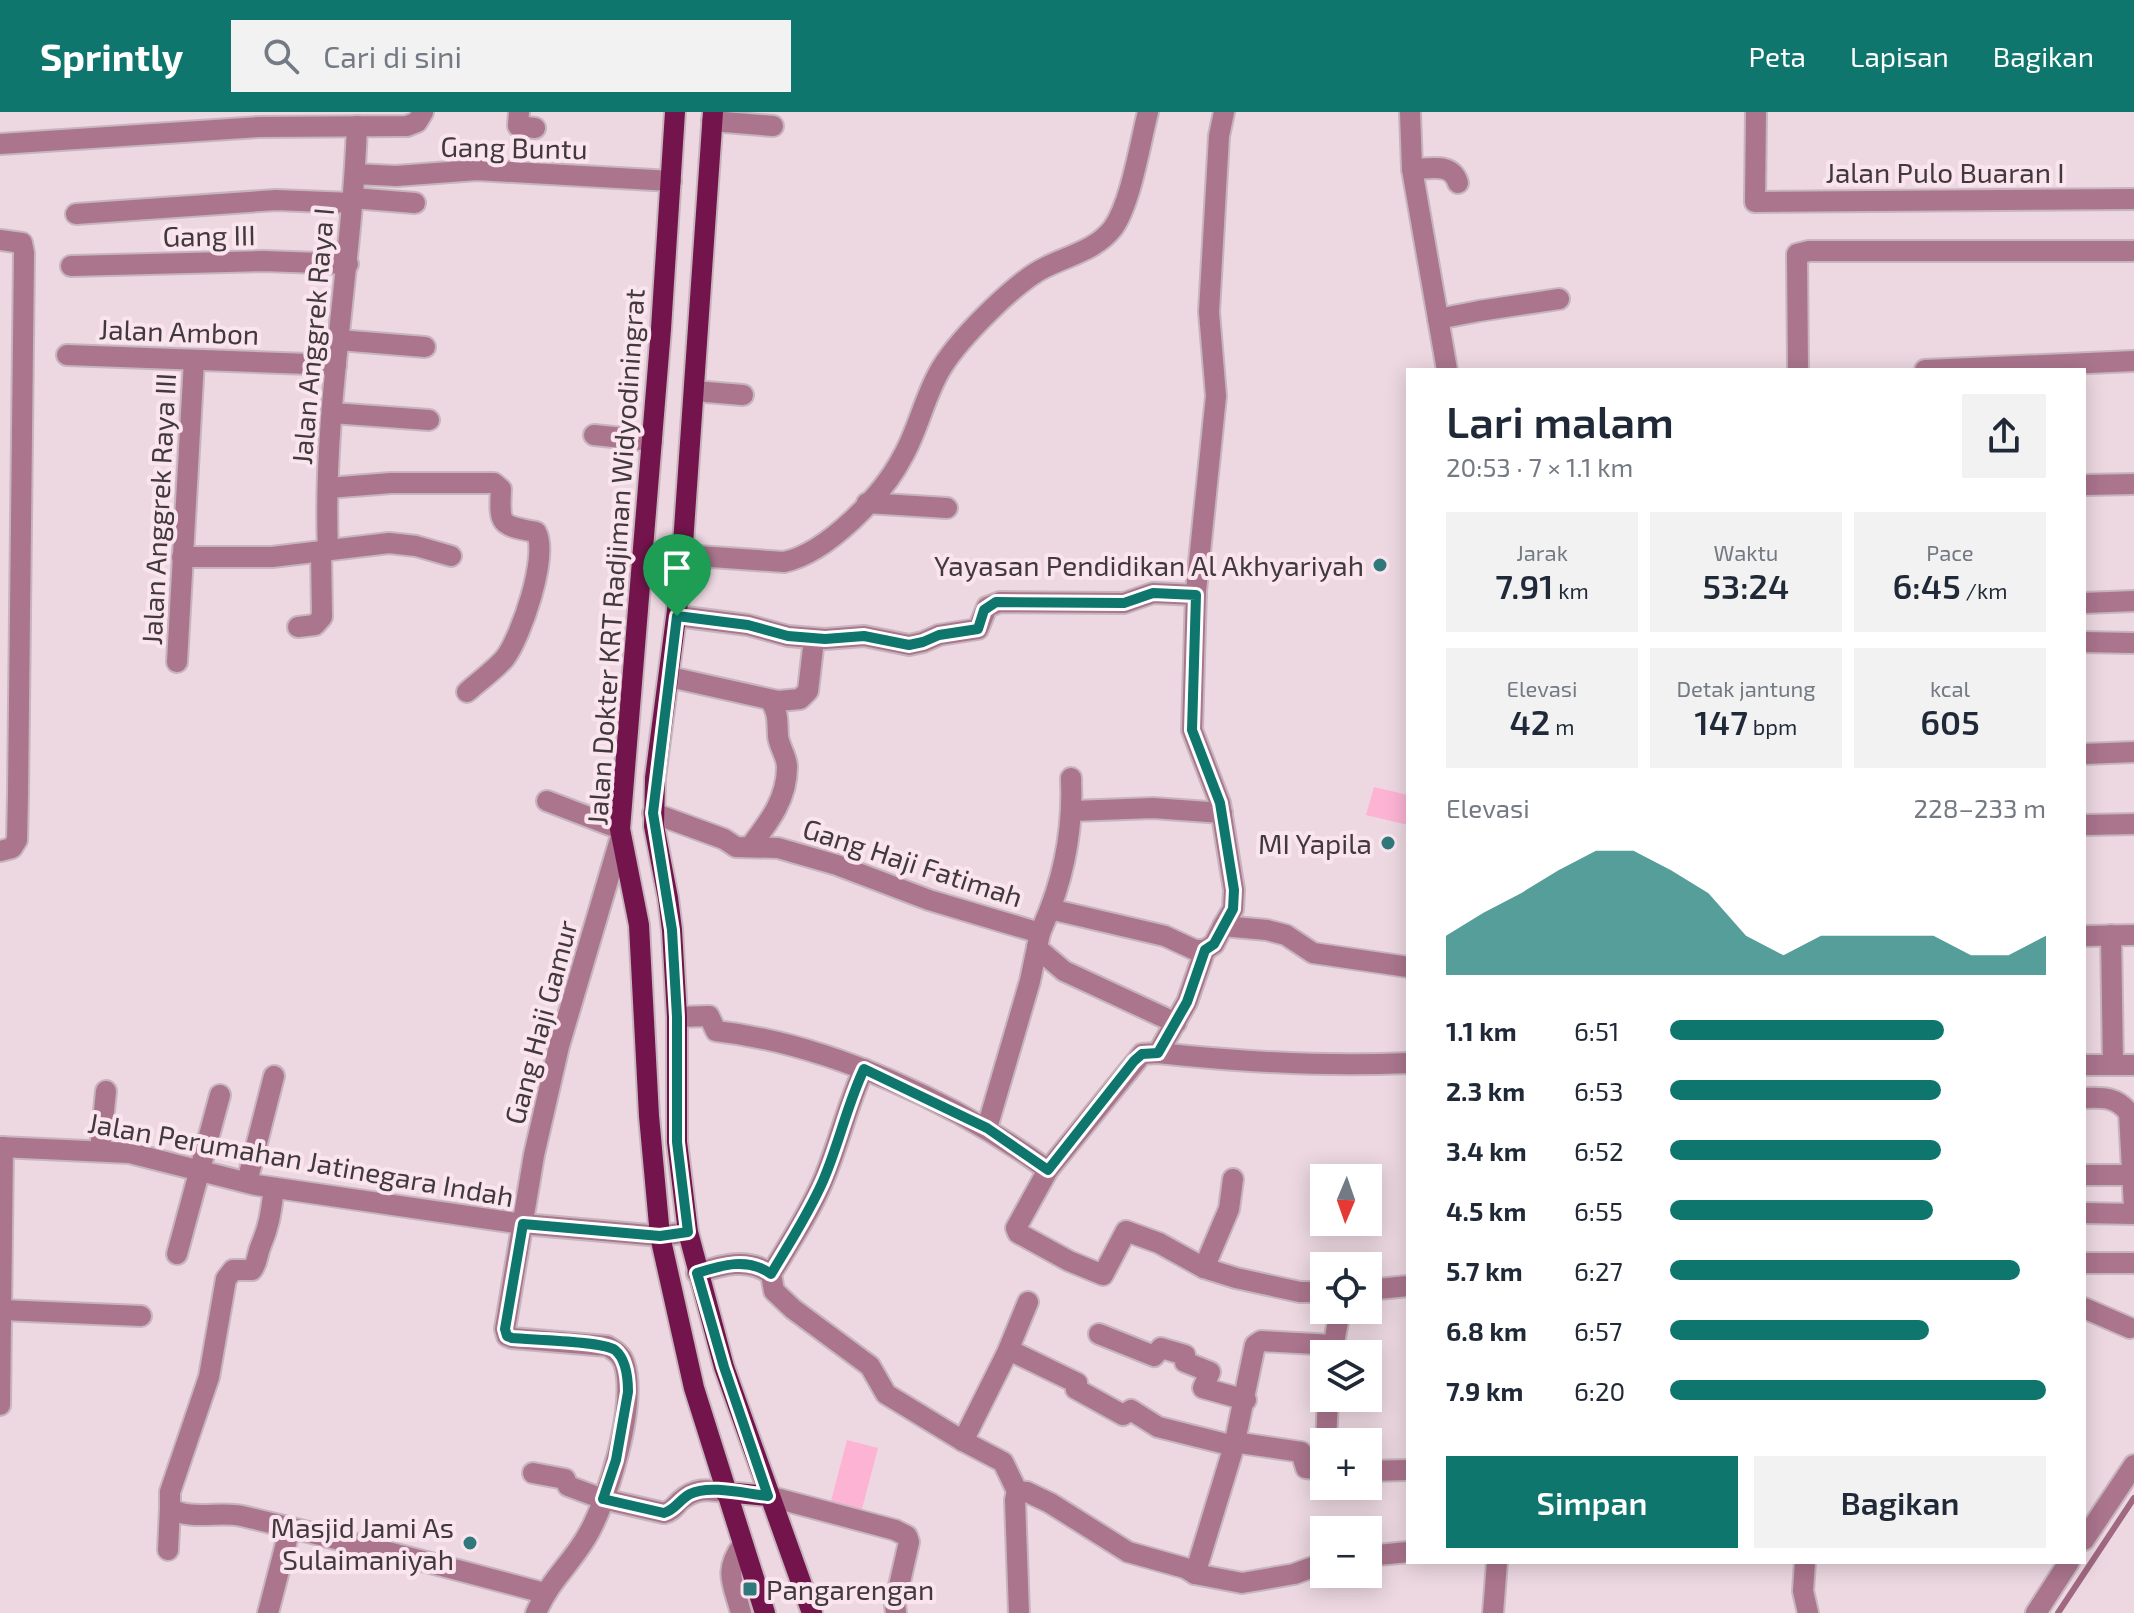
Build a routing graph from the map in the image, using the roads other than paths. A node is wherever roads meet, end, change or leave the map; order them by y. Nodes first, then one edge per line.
1 (423, 112) edge
2 (519, 112) edge
3 (675, 112) edge
4 (1148, 112) edge
5 (1224, 112) edge
6 (1410, 112) edge
7 (1756, 112) edge
8 (713, 116) edge
9 (357, 126) junction
10 (773, 126) dead end
11 (535, 128) dead end
12 (0, 144) edge
13 (1412, 169) junction
14 (355, 174) junction
15 (671, 181) junction
16 (1458, 183) dead end
17 (2134, 199) edge
18 (353, 200) junction
19 (415, 203) dead end
20 (76, 214) dead end
21 (0, 240) edge
22 (2134, 251) edge
23 (348, 264) junction
24 (71, 266) dead end
25 (1559, 299) dead end
26 (1438, 319) junction
27 (339, 340) junction
28 (425, 347) dead end
29 (67, 355) dead end
30 (194, 360) junction
31 (2134, 361) edge
32 (336, 365) junction
33 (1447, 368) edge
34 (1798, 368) edge
35 (1971, 368) edge
36 (694, 391) junction
37 (743, 395) dead end
38 (332, 413) junction
39 (429, 420) dead end
40 (594, 435) dead end
41 (652, 441) junction
42 (2134, 484) edge
43 (2086, 485) edge
44 (328, 488) junction
45 (867, 503) junction
46 (947, 508) dead end
47 (324, 552) junction
48 (683, 555) junction
49 (451, 556) dead end
50 (182, 557) junction
51 (10, 592) edge
52 (1196, 595) junction
53 (2134, 601) edge
54 (2086, 603) edge
55 (677, 616) junction
56 (298, 627) dead end
57 (814, 639) junction
58 (2086, 642) edge
59 (2134, 643) edge
60 (177, 662) dead end
61 (670, 677) junction
62 (467, 692) dead end
63 (770, 700) junction
64 (2134, 752) edge
65 (2086, 754) edge
66 (1071, 778) dead end
67 (547, 801) dead end
68 (1073, 811) junction
69 (653, 813) junction
70 (1222, 813) junction
71 (2134, 824) edge
72 (2086, 825) edge
73 (620, 832) junction
74 (750, 847) junction
75 (0, 851) edge
76 (1050, 909) junction
77 (1223, 926) junction
78 (2111, 935) junction
79 (2134, 935) edge
80 (2086, 936) edge
81 (1039, 940) junction
82 (1205, 950) junction
83 (1406, 967) edge
84 (677, 1017) junction
85 (1176, 1023) junction
86 (1158, 1053) junction
87 (1406, 1063) edge
88 (2086, 1065) edge
89 (2124, 1065) edge
90 (864, 1069) junction
91 (274, 1076) dead end
92 (106, 1091) dead end
93 (220, 1095) dead end
94 (2086, 1098) edge
95 (987, 1128) junction
96 (2, 1147) edge
97 (100, 1150) junction
98 (200, 1170) junction
99 (1048, 1170) junction
100 (2086, 1175) edge
101 (2131, 1175) junction
102 (1233, 1179) dead end
103 (247, 1182) junction
104 (274, 1188) junction
105 (2134, 1207) edge
106 (2086, 1213) edge
107 (2134, 1214) edge
108 (523, 1224) junction
109 (688, 1232) junction
110 (660, 1236) junction
111 (177, 1254) dead end
112 (2086, 1263) edge
113 (2134, 1263) edge
114 (1204, 1268) junction
115 (697, 1273) junction
116 (771, 1274) junction
117 (1406, 1286) edge
118 (1382, 1289) edge
119 (1310, 1292) edge
120 (1028, 1302) dead end
121 (2086, 1309) edge
122 (2, 1310) junction
123 (141, 1316) dead end
124 (2130, 1328) dead end
125 (1099, 1334) dead end
126 (1310, 1347) edge
127 (1, 1349) edge
128 (1009, 1350) junction
129 (1246, 1400) junction
130 (0, 1405) edge
131 (963, 1441) junction
132 (1234, 1446) junction
133 (2134, 1465) edge
134 (1310, 1468) edge
135 (1406, 1470) edge
136 (1382, 1471) edge
137 (533, 1473) dead end
138 (1017, 1491) junction
139 (725, 1492) junction
140 (768, 1496) junction
141 (603, 1499) junction
142 (170, 1508) junction
143 (290, 1528) junction
144 (2086, 1537) edge
145 (743, 1544) junction
146 (168, 1550) dead end
147 (1406, 1552) edge
148 (1382, 1555) edge
149 (1497, 1564) edge
150 (1805, 1564) edge
151 (2068, 1564) edge
152 (1310, 1568) edge
153 (1195, 1574) junction
154 (544, 1593) junction
155 (268, 1613) edge
156 (536, 1613) edge
157 (741, 1613) edge
158 (765, 1613) edge
159 (812, 1613) edge
160 (896, 1613) edge
161 (1019, 1613) edge
162 (1493, 1613) edge
163 (1808, 1613) edge
164 (2036, 1613) edge

1 - 9 street
2 - 11 street
3 - 15 main road, Jalan Dokter KRT Radjiman Widyodiningrat
4 - 45 street
5 - 52 street
6 - 13 street
7 - 17 street, Jalan Pulo Buaran I
8 - 10 street
8 - 36 main road, Jalan Dokter KRT Radjiman Widyodiningrat
9 - 12 street
9 - 14 street, Jalan Anggrek Raya I
13 - 16 street
13 - 26 street
14 - 15 street, Gang Buntu
14 - 18 street, Jalan Anggrek Raya I
15 - 41 main road, Jalan Dokter KRT Radjiman Widyodiningrat
18 - 19 street
18 - 20 street
18 - 23 street, Jalan Anggrek Raya I
21 - 51 street
22 - 34 street
23 - 24 street, Gang III
23 - 27 street, Jalan Anggrek Raya I
25 - 26 street
26 - 33 street
27 - 28 street
27 - 32 street, Jalan Anggrek Raya I
29 - 30 street, Jalan Ambon
30 - 32 street, Jalan Ambon
30 - 50 street, Jalan Anggrek Raya III
31 - 35 street
32 - 38 street, Jalan Anggrek Raya I
36 - 37 street
36 - 48 main road, Jalan Dokter KRT Radjiman Widyodiningrat
38 - 39 street
38 - 44 street, Jalan Anggrek Raya I
40 - 41 street
41 - 73 main road, Jalan Dokter KRT Radjiman Widyodiningrat
42 - 43 street
44 - 47 street, Jalan Anggrek Raya I
44 - 62 street
45 - 46 street
45 - 48 street
47 - 49 street
47 - 50 street
47 - 56 street, Jalan Anggrek Raya I
48 - 55 main road, Jalan Dokter KRT Radjiman Widyodiningrat
50 - 60 street, Jalan Anggrek Raya III
51 - 75 street
52 - 57 street
52 - 70 street
53 - 54 street
55 - 57 street
55 - 61 main road, Jalan Dokter KRT Radjiman Widyodiningrat
57 - 63 street
58 - 59 street
61 - 63 street
61 - 69 main road, Jalan Dokter KRT Radjiman Widyodiningrat
63 - 74 street
64 - 65 street
66 - 68 street
67 - 73 street
68 - 70 street
68 - 76 street
69 - 74 street, Gang Haji Fatimah
69 - 84 main road, Jalan Dokter KRT Radjiman Widyodiningrat
70 - 77 street
71 - 72 street
73 - 108 street, Gang Haji Gamur
73 - 110 main road, Jalan Dokter KRT Radjiman Widyodiningrat
74 - 81 street, Gang Haji Fatimah
76 - 81 street, Gang Haji Fatimah
76 - 82 street, Gang Haji Fatimah
77 - 82 street
77 - 83 street
78 - 79 street
78 - 80 street
78 - 89 street
81 - 85 street
81 - 95 street
82 - 85 street
84 - 90 street
84 - 109 main road, Jalan Dokter KRT Radjiman Widyodiningrat
85 - 86 street
86 - 87 street
86 - 99 street
88 - 89 street
90 - 95 street
90 - 116 street
91 - 103 street
92 - 97 street
93 - 98 street
94 - 101 street
95 - 99 street
96 - 97 street, Jalan Perumahan Jatinegara Indah
96 - 122 street
97 - 98 street, Jalan Perumahan Jatinegara Indah
98 - 103 street, Jalan Perumahan Jatinegara Indah
98 - 111 street
99 - 114 street
100 - 101 street
101 - 105 street
102 - 114 street
103 - 104 street, Jalan Perumahan Jatinegara Indah
104 - 108 street, Jalan Perumahan Jatinegara Indah
104 - 142 street
106 - 107 street
108 - 110 street, Jalan Perumahan Jatinegara Indah
108 - 141 street, Gang Haji Gamur
109 - 110 street, Jalan Perumahan Jatinegara Indah
109 - 115 main road, Jalan Dokter KRT Radjiman Widyodiningrat
110 - 139 main road, Jalan Dokter KRT Radjiman Widyodiningrat
112 - 113 street
114 - 119 street
115 - 116 street
115 - 140 main road, Jalan Dokter KRT Radjiman Widyodiningrat
116 - 131 street
117 - 118 street
120 - 128 street
121 - 124 street
122 - 123 street
122 - 127 street
125 - 129 street
126 - 129 street
127 - 130 street
128 - 131 street
128 - 132 street
129 - 132 street
131 - 138 street
132 - 134 street
132 - 153 street
133 - 144 street
135 - 136 street
137 - 141 street
138 - 153 street
138 - 161 street
139 - 140 main road
139 - 141 street
139 - 145 main road, Jalan Dokter KRT Radjiman Widyodiningrat
140 - 159 main road, Jalan Dokter KRT Radjiman Widyodiningrat
140 - 160 street
141 - 154 street
142 - 143 street
142 - 146 street
143 - 154 street
143 - 155 street
145 - 157 street
145 - 158 main road, Jalan Dokter KRT Radjiman Widyodiningrat
147 - 148 street
149 - 162 street
150 - 163 street
151 - 164 street
152 - 153 street
154 - 156 street

